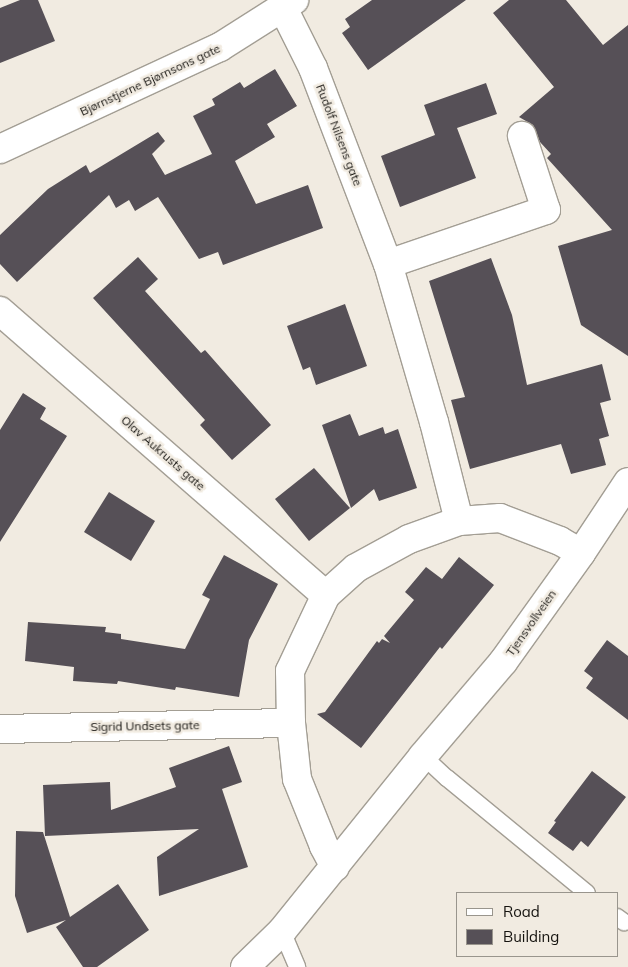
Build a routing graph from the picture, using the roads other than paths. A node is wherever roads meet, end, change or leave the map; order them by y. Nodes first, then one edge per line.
1 (288, 4) edge
2 (522, 136) dead end
3 (0, 149) edge
4 (388, 264) junction
5 (0, 311) edge
6 (628, 482) edge
7 (458, 521) junction
8 (581, 553) junction
9 (326, 595) junction
10 (291, 723) junction
11 (0, 729) edge
12 (424, 756) junction
13 (335, 867) junction
14 (586, 892) edge
15 (282, 931) junction
16 (245, 967) edge
17 (298, 967) edge

1 - 3 street, Bjørnstjerne Bjørnsons gate
1 - 4 street, Rudolf Nilsens gate
2 - 4 street
4 - 7 street, Rudolf Nilsens gate
5 - 9 street, Olav Aukrusts gate
6 - 8 street, Tjensvollveien
7 - 8 street
7 - 9 street
8 - 12 street, Tjensvollveien
9 - 10 street
10 - 11 street, Sigrid Undsets gate
10 - 13 street
12 - 13 street, Tjensvollveien
12 - 14 lane
13 - 15 street, Tjensvollveien
15 - 16 street, Tjensvollveien
15 - 17 lane

